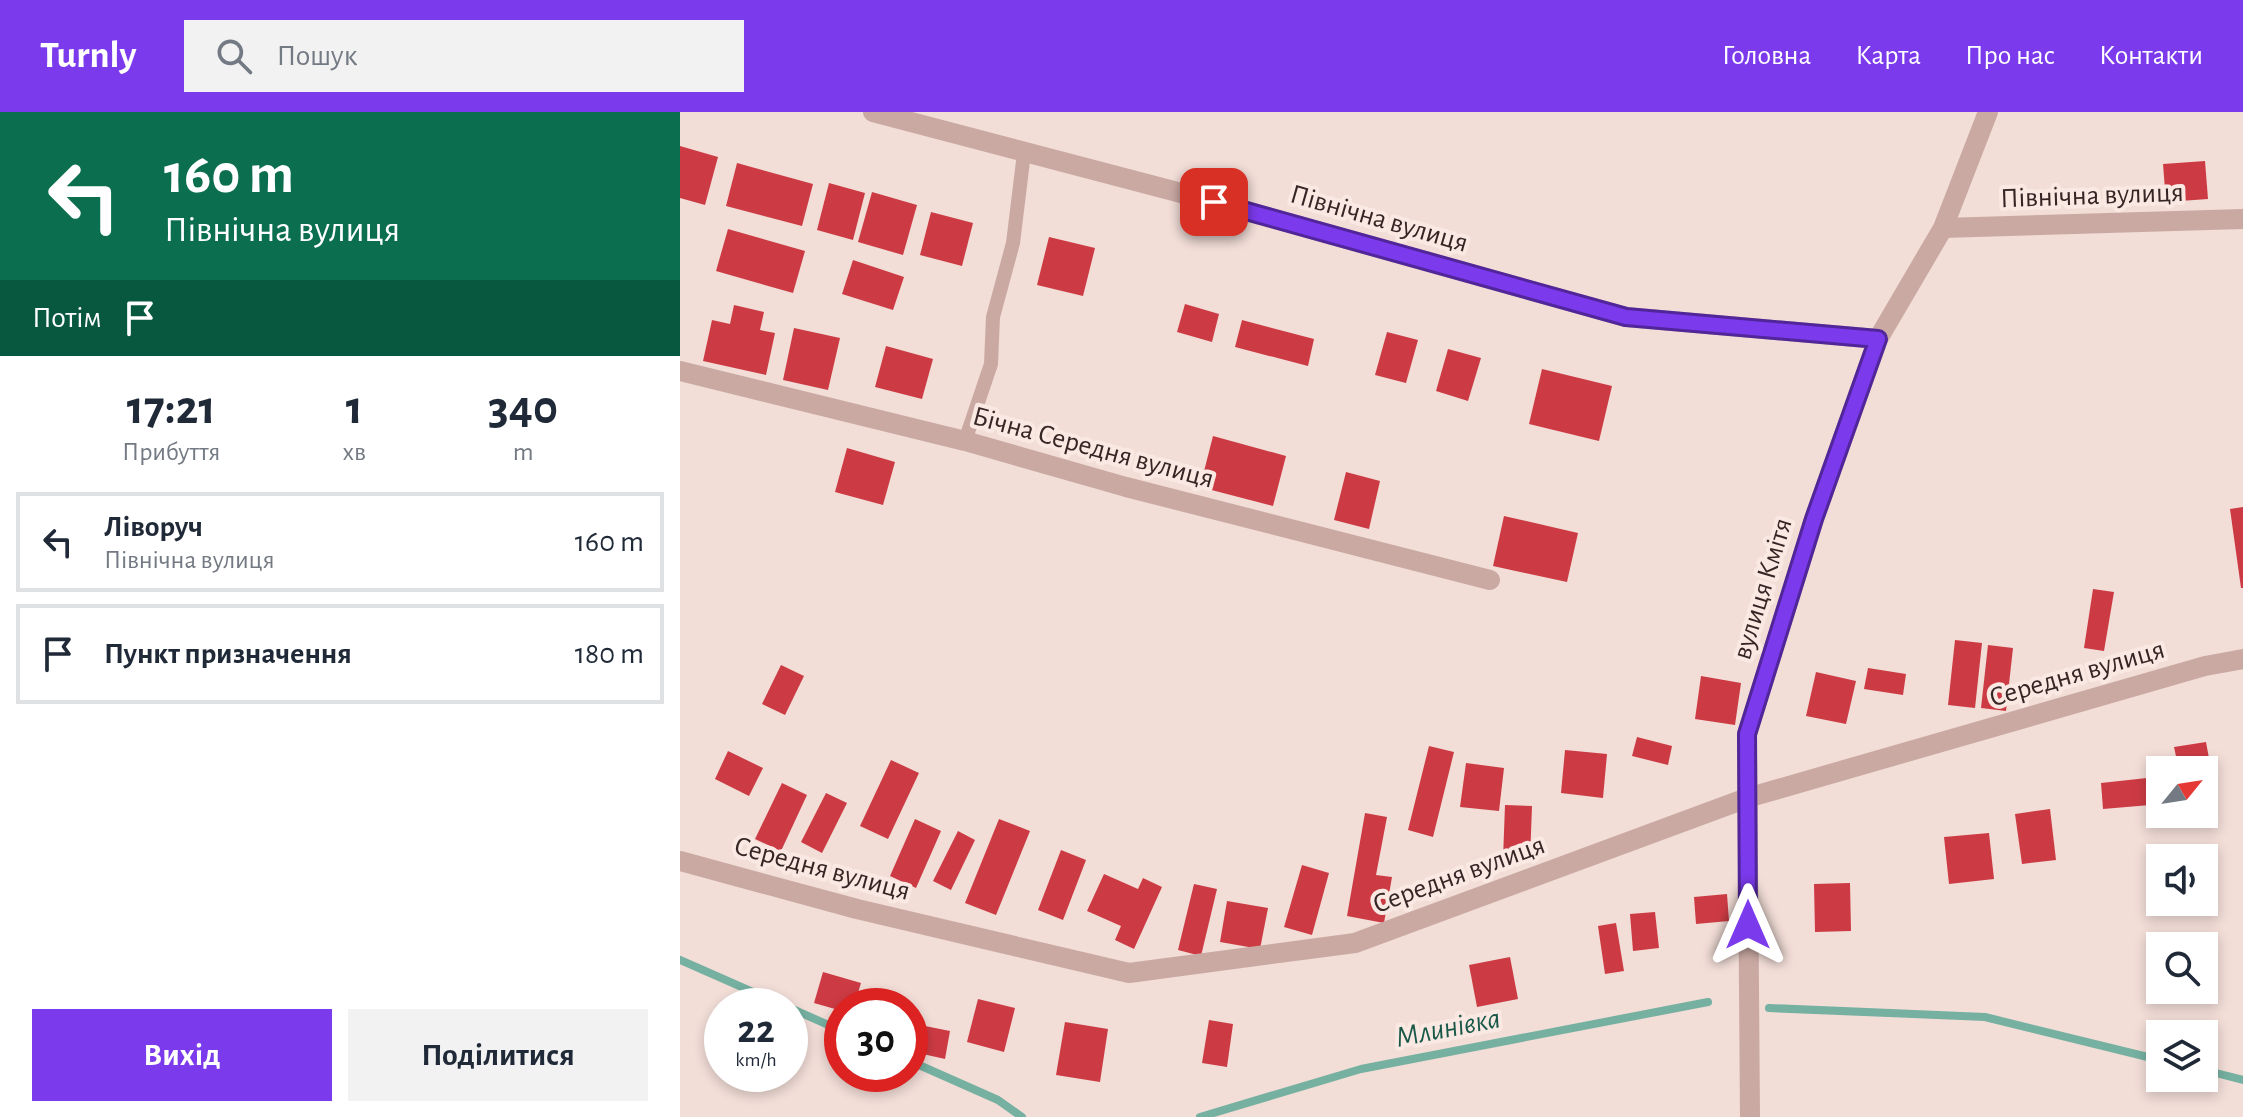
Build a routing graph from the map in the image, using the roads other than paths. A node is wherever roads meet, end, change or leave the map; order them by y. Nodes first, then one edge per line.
1 (873, 112) edge
2 (1988, 112) edge
3 (1024, 153) junction
4 (2243, 219) edge
5 (1943, 228) junction
6 (1878, 339) junction
7 (680, 371) edge
8 (965, 441) junction
9 (1490, 580) dead end
10 (2243, 659) edge
11 (1747, 798) junction
12 (680, 861) edge
13 (1750, 1117) edge

1 - 3 street, Північна вулиця
2 - 5 street, вулиця Кмітя
3 - 6 street, Північна вулиця
3 - 8 lane
4 - 5 street, Північна вулиця
5 - 6 street, вулиця Кмітя
6 - 11 street, вулиця Кмітя
7 - 8 street, Бічна Середня вулиця
8 - 9 street, Бічна Середня вулиця
10 - 11 street, Середня вулиця
11 - 12 street, Середня вулиця
11 - 13 street, вулиця Кмітя

